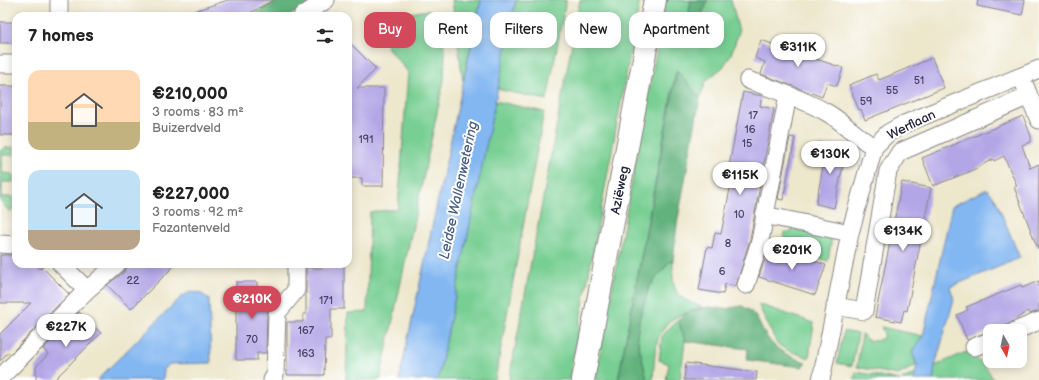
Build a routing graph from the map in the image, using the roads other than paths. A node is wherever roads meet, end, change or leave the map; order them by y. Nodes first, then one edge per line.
1 (59, 0) edge
2 (326, 0) edge
3 (655, 0) edge
4 (59, 12) edge
5 (308, 12) edge
6 (0, 64) edge
7 (12, 64) edge
8 (1039, 69) edge
9 (1021, 76) junction
10 (748, 80) dead end
11 (788, 95) junction
12 (1029, 96) junction
13 (1039, 120) edge
14 (874, 146) junction
15 (764, 215) junction
16 (850, 233) junction
17 (0, 244) edge
18 (12, 244) edge
19 (65, 268) edge
20 (112, 268) edge
21 (296, 268) edge
22 (746, 285) dead end
23 (87, 290) junction
24 (835, 306) junction
25 (1039, 321) edge
26 (1027, 326) edge
27 (4, 377) edge
28 (272, 380) edge
29 (583, 380) edge
30 (821, 380) edge

1 - 4 street
2 - 5 street
3 - 29 main road, Aziëweg
6 - 7 street
8 - 9 street, Werflaan
9 - 12 street
9 - 14 street, Werflaan
10 - 11 street
11 - 14 street
11 - 15 street
12 - 13 street
12 - 24 street
14 - 16 street, Werflaan
15 - 16 street
15 - 22 street
16 - 24 street, Werflaan
17 - 18 street
19 - 23 street
20 - 23 street
21 - 28 street
23 - 27 street
24 - 30 street, Werflaan
25 - 26 street

